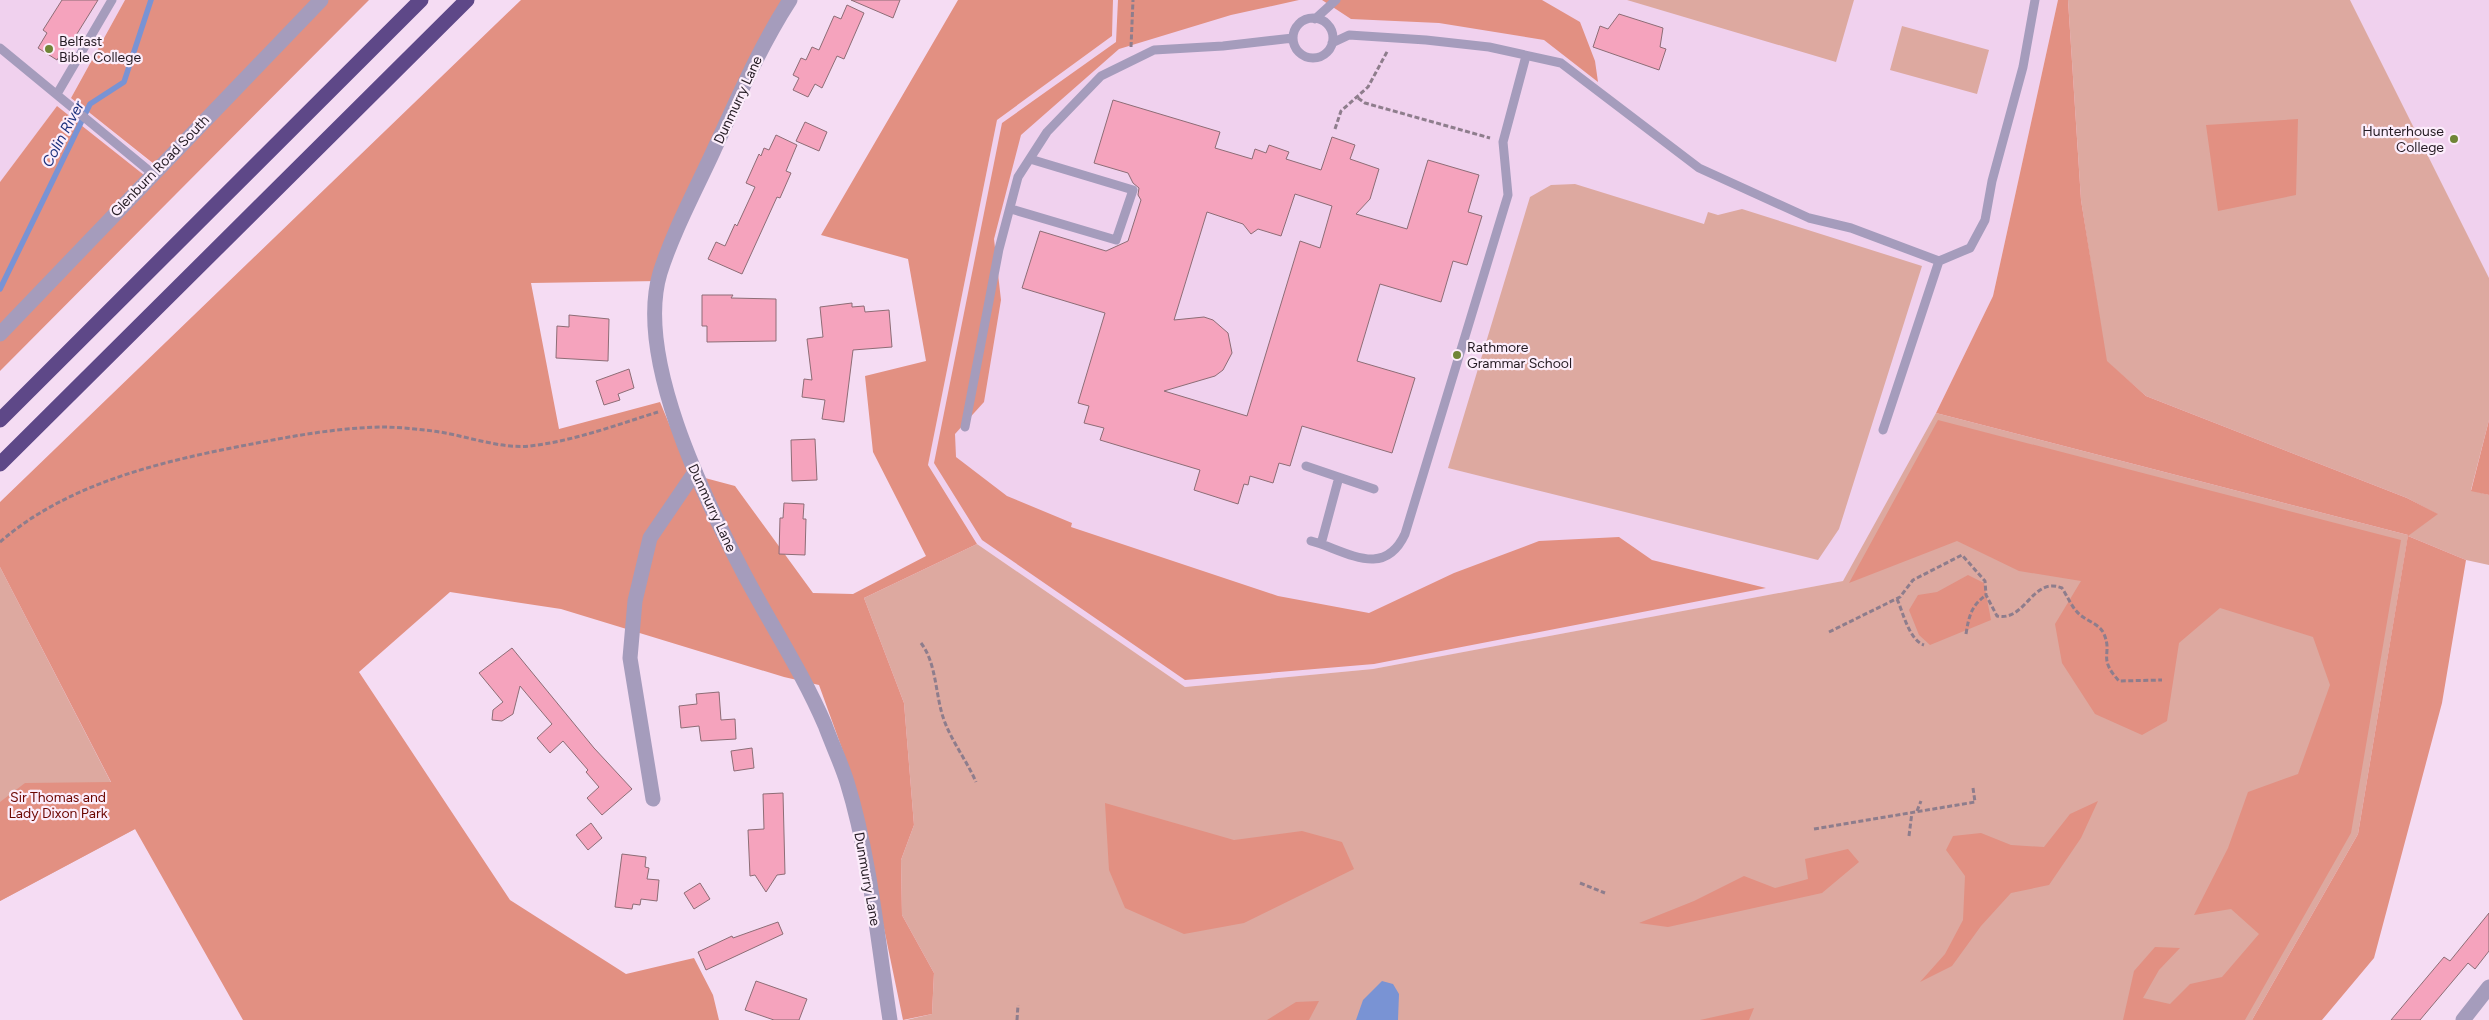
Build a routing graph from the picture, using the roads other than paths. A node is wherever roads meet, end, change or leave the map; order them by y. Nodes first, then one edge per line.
1 (112, 0) edge
2 (321, 0) edge
3 (421, 0) edge
4 (468, 0) edge
5 (790, 0) edge
6 (1336, 0) edge
7 (2035, 0) edge
8 (1315, 19) junction
9 (1293, 38) junction
10 (1332, 43) junction
11 (0, 48) edge
12 (1526, 56) junction
13 (57, 94) junction
14 (1030, 159) junction
15 (153, 174) junction
16 (1011, 209) junction
17 (1939, 260) junction
18 (0, 334) edge
19 (0, 420) edge
20 (965, 427) dead end
21 (1884, 430) dead end
22 (0, 464) edge
23 (1306, 466) dead end
24 (695, 472) junction
25 (1339, 477) junction
26 (1374, 489) dead end
27 (1311, 541) dead end
28 (1321, 544) junction
29 (653, 799) dead end
30 (2489, 987) edge
31 (890, 1020) edge
32 (2463, 1020) edge

1 - 13 lane
2 - 15 street, Glenburn Road South
3 - 19 highway
4 - 22 highway
5 - 24 street, Dunmurry Lane
6 - 8 lane
7 - 17 lane
8 - 9 lane
8 - 10 lane
9 - 10 lane
9 - 14 lane
10 - 12 lane
11 - 13 lane
12 - 17 lane
12 - 28 lane
13 - 15 lane
14 - 16 lane
14 - 16 lane
15 - 18 street, Glenburn Road South
16 - 20 lane
17 - 21 lane
23 - 25 lane
24 - 29 street
24 - 31 street, Dunmurry Lane
25 - 26 lane
25 - 28 lane
27 - 28 lane
30 - 32 street

